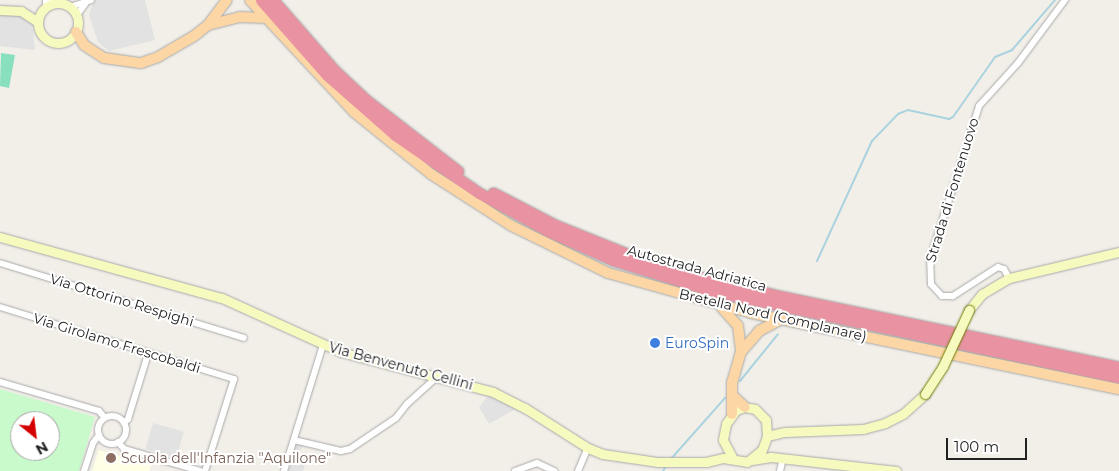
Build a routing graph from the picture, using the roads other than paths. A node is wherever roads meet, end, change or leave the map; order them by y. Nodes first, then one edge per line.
1 (227, 0) edge
2 (250, 0) edge
3 (261, 0) edge
4 (273, 0) edge
5 (1065, 0) edge
6 (88, 1) edge
7 (45, 7) edge
8 (70, 7) junction
9 (0, 10) edge
10 (77, 15) junction
11 (240, 17) junction
12 (266, 18) junction
13 (208, 25) junction
14 (72, 36) junction
15 (0, 237) edge
16 (1119, 252) edge
17 (0, 263) edge
18 (1009, 278) junction
19 (782, 302) junction
20 (719, 305) junction
21 (797, 305) junction
22 (0, 307) edge
23 (751, 313) junction
24 (783, 319) junction
25 (738, 326) junction
26 (759, 331) junction
27 (244, 338) dead end
28 (323, 345) junction
29 (741, 352) junction
30 (148, 354) junction
31 (1119, 367) edge
32 (438, 376) junction
33 (1119, 377) edge
34 (0, 382) edge
35 (1119, 389) edge
36 (733, 395) junction
37 (745, 407) junction
38 (732, 414) junction
39 (105, 418) junction
40 (766, 420) junction
41 (124, 423) junction
42 (785, 432) junction
43 (99, 435) junction
44 (294, 440) junction
45 (766, 440) junction
46 (118, 442) junction
47 (724, 447) junction
48 (588, 448) junction
49 (783, 458) junction
50 (733, 459) junction
51 (752, 460) junction
52 (712, 461) junction
53 (84, 471) edge
54 (200, 471) edge
55 (205, 471) edge
56 (284, 471) edge
57 (515, 471) edge
58 (554, 471) edge
59 (578, 471) edge
60 (780, 471) edge
61 (896, 471) edge

1 - 13 main road
2 - 11 main road
2 - 12 main road, Bretella Nord (Complanare)
3 - 19 highway, Autostrada Adriatica
4 - 19 highway, Autostrada Adriatica
5 - 18 street, Strada di Fontenuovo
6 - 8 street
6 - 10 street
7 - 8 street
7 - 9 street
7 - 14 street
8 - 10 street
10 - 14 street
11 - 12 main road
11 - 13 main road
12 - 20 main road, Bretella Nord (Complanare)
13 - 14 main road
15 - 28 street, Via Benvenuto Cellini
16 - 18 street
17 - 27 street, Via Ottorino Respighi
18 - 42 street, bridge
19 - 21 highway, Autostrada Adriatica
20 - 23 main road, Bretella Nord (Complanare)
20 - 25 main road
21 - 31 highway, Autostrada Adriatica
21 - 33 highway, Autostrada Adriatica
22 - 30 street, Via Girolamo Frescobaldi
23 - 24 main road, Bretella Nord (Complanare)
23 - 25 main road
23 - 26 main road
24 - 26 main road
24 - 35 main road, Bretella Nord (Complanare)
25 - 29 main road
26 - 29 main road
28 - 32 street, Via Benvenuto Cellini
28 - 44 street
29 - 36 main road
30 - 41 street
30 - 55 street, Via Girolamo Frescobaldi
32 - 44 street
32 - 48 street, Via Benvenuto Cellini
34 - 39 street
36 - 37 main road
36 - 38 main road
37 - 38 street
37 - 40 street
38 - 47 street
39 - 41 street
39 - 43 street
40 - 42 street
40 - 45 street
41 - 46 street
42 - 45 street
43 - 46 street
43 - 53 street
44 - 56 street
45 - 49 street
45 - 51 street
46 - 54 street
47 - 50 street
47 - 52 street
48 - 52 street, Via Benvenuto Cellini
48 - 59 street
49 - 51 street
49 - 60 street
49 - 61 street
50 - 51 street
50 - 52 street, Via Benvenuto Cellini
57 - 58 street

